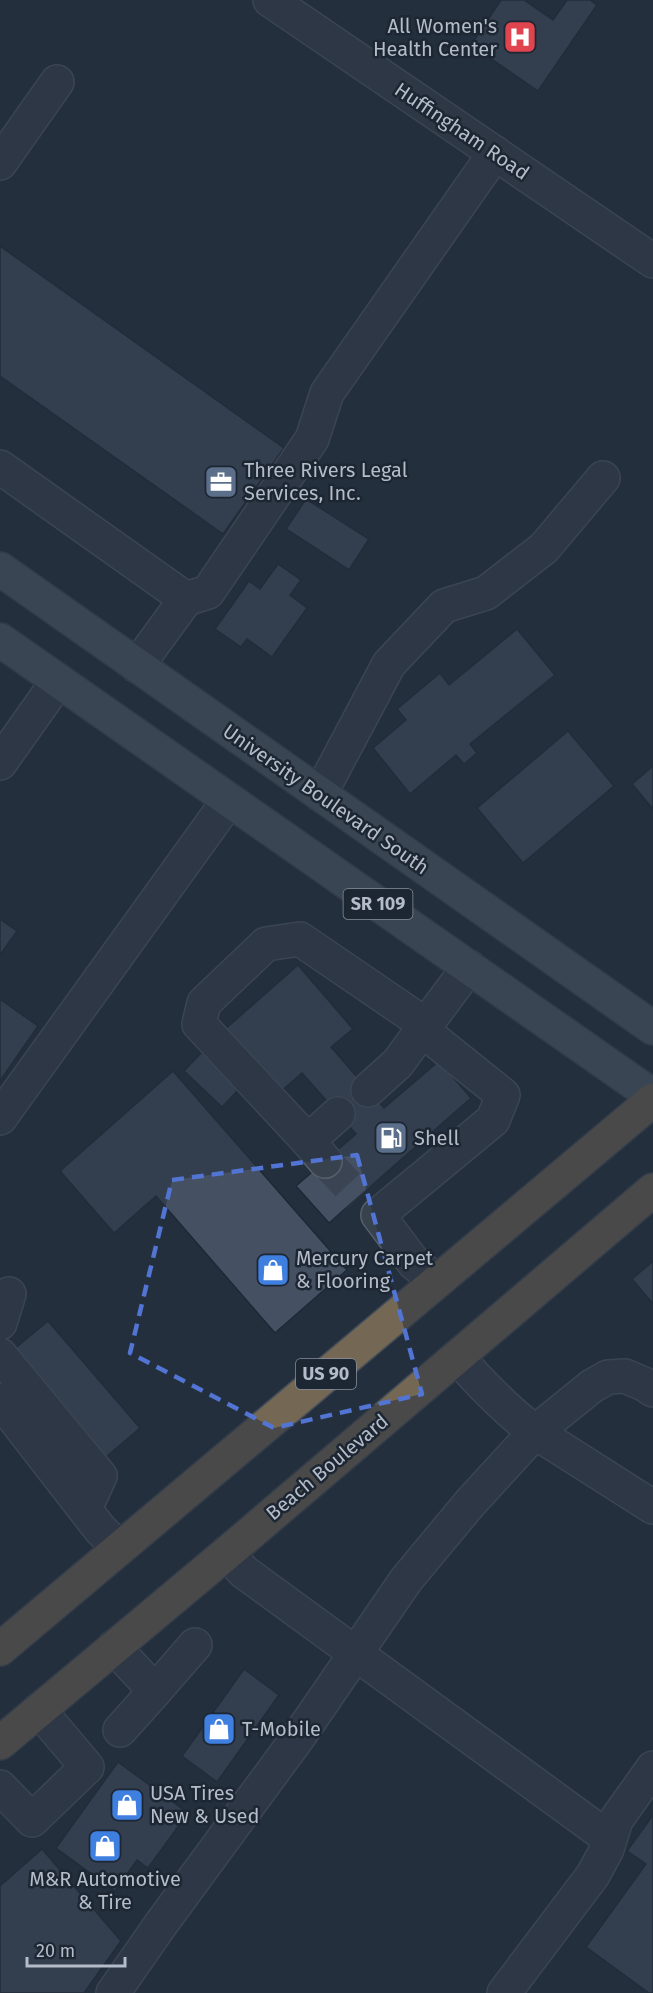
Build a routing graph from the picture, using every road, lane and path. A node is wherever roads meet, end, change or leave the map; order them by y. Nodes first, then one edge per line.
1 (270, 0) edge
2 (57, 82) dead end
3 (495, 153) junction
4 (0, 163) edge
5 (653, 261) edge
6 (0, 467) edge
7 (603, 478) dead end
8 (0, 569) edge
9 (186, 599) junction
10 (0, 640) edge
11 (137, 666) junction
12 (58, 681) junction
13 (0, 764) edge
14 (320, 794) junction
15 (229, 800) junction
16 (469, 967) junction
17 (424, 1028) junction
18 (653, 1028) edge
19 (368, 1090) dead end
20 (653, 1098) edge
21 (338, 1114) dead end
22 (0, 1118) edge
23 (653, 1190) edge
24 (437, 1281) junction
25 (0, 1355) edge
26 (457, 1357) junction
27 (653, 1390) edge
28 (0, 1401) edge
29 (535, 1432) junction
30 (653, 1507) edge
31 (85, 1509) junction
32 (119, 1548) junction
33 (226, 1553) junction
34 (195, 1645) dead end
35 (114, 1647) junction
36 (0, 1648) edge
37 (356, 1654) junction
38 (155, 1691) junction
39 (39, 1710) junction
40 (120, 1730) dead end
41 (0, 1743) edge
42 (653, 1768) edge
43 (0, 1787) edge
44 (610, 1839) junction
45 (113, 1993) edge
46 (504, 1993) edge

1 - 3 street, Huffingham Road
2 - 4 street
3 - 5 street, Huffingham Road
3 - 9 street
6 - 9 street
7 - 14 street
8 - 11 main road, University Boulevard South / SR 109
9 - 11 street
10 - 12 main road, SR 109
11 - 14 main road, University Boulevard South / SR 109
12 - 13 street
12 - 15 main road, SR 109
14 - 18 main road, University Boulevard South / SR 109
15 - 16 main road, SR 109
15 - 22 street
16 - 17 street
16 - 20 main road, SR 109
17 - 19 street
17 - 21 street
17 - 24 street
20 - 24 highway, US 90
23 - 26 highway, Beach Boulevard
24 - 32 highway, US 90
25 - 31 street
26 - 29 street
26 - 33 highway, Beach Boulevard
27 - 29 street
28 - 31 street
29 - 30 street
29 - 37 street
31 - 32 street
32 - 36 highway, US 90
33 - 35 highway, Beach Boulevard
33 - 37 street
34 - 38 street
35 - 38 street
35 - 39 highway, Beach Boulevard
37 - 44 street
37 - 45 street
38 - 40 street
39 - 41 highway, Beach Boulevard
39 - 43 street
42 - 44 street
44 - 46 street

